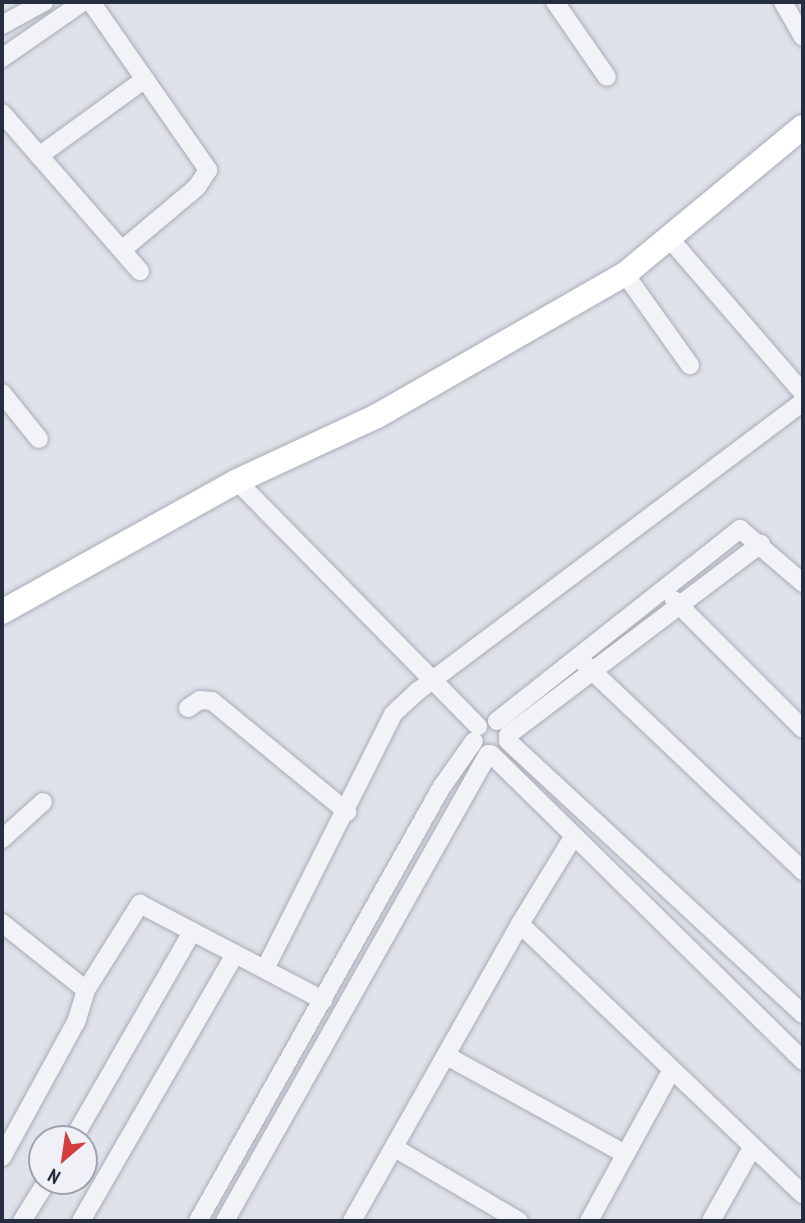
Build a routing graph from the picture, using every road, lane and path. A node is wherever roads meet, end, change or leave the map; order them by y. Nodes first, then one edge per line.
1 (44, 2) edge
2 (83, 2) edge
3 (91, 2) edge
4 (555, 2) edge
5 (783, 2) edge
6 (2, 25) edge
7 (803, 37) edge
8 (2, 58) edge
9 (607, 77) dead end
10 (145, 79) junction
11 (2, 113) edge
12 (803, 127) edge
13 (39, 156) junction
14 (670, 239) junction
15 (122, 250) junction
16 (140, 271) dead end
17 (625, 274) junction
18 (690, 365) dead end
19 (2, 393) edge
20 (803, 393) edge
21 (803, 402) edge
22 (38, 439) dead end
23 (237, 481) junction
24 (761, 544) junction
25 (803, 583) edge
26 (665, 592) junction
27 (682, 608) junction
28 (2, 612) edge
29 (612, 630) junction
30 (626, 645) junction
31 (578, 657) junction
32 (591, 671) junction
33 (430, 682) junction
34 (188, 708) dead end
35 (803, 729) edge
36 (504, 732) junction
37 (476, 733) junction
38 (489, 754) junction
39 (43, 802) dead end
40 (347, 812) junction
41 (2, 839) edge
42 (572, 839) junction
43 (803, 871) edge
44 (2, 923) edge
45 (520, 924) junction
46 (192, 932) junction
47 (235, 954) junction
48 (265, 969) junction
49 (86, 990) junction
50 (323, 1000) junction
51 (800, 1005) edge
52 (447, 1056) junction
53 (803, 1062) edge
54 (671, 1071) junction
55 (81, 1125) edge
56 (395, 1148) junction
57 (752, 1148) junction
58 (625, 1154) junction
59 (2, 1157) edge
60 (803, 1194) edge
61 (38, 1195) edge
62 (22, 1221) edge
63 (81, 1221) edge
64 (198, 1221) edge
65 (225, 1221) edge
66 (352, 1221) edge
67 (519, 1221) edge
68 (589, 1221) edge
69 (711, 1221) edge

1 - 6 street
2 - 8 street
3 - 10 street
4 - 9 street
5 - 7 street
10 - 13 street
10 - 15 street
11 - 13 street
12 - 14 street
13 - 15 street
14 - 17 street
14 - 20 street
15 - 16 street
17 - 18 street
17 - 23 street
19 - 22 street
21 - 33 street
23 - 28 street
23 - 33 street
24 - 25 street
24 - 26 street
24 - 27 street
26 - 27 street
26 - 29 street
27 - 30 street
27 - 35 street
29 - 30 street
29 - 31 street
30 - 32 street
31 - 32 street
31 - 36 street
32 - 36 street
32 - 43 street
33 - 37 street
33 - 40 street
34 - 40 street
36 - 37 street
36 - 38 street
36 - 51 street
37 - 38 street
37 - 50 street
38 - 42 street
38 - 65 street
39 - 41 street
40 - 48 street
42 - 45 street
42 - 53 street
44 - 49 street
45 - 52 street
45 - 54 street
46 - 47 street
46 - 49 street
46 - 55 street
47 - 48 street
47 - 63 street
48 - 50 street
49 - 59 street
50 - 64 street
52 - 56 street
52 - 58 street
54 - 57 street
54 - 58 street
56 - 66 street
56 - 67 street
57 - 60 street
57 - 69 street
58 - 68 street
61 - 62 street

